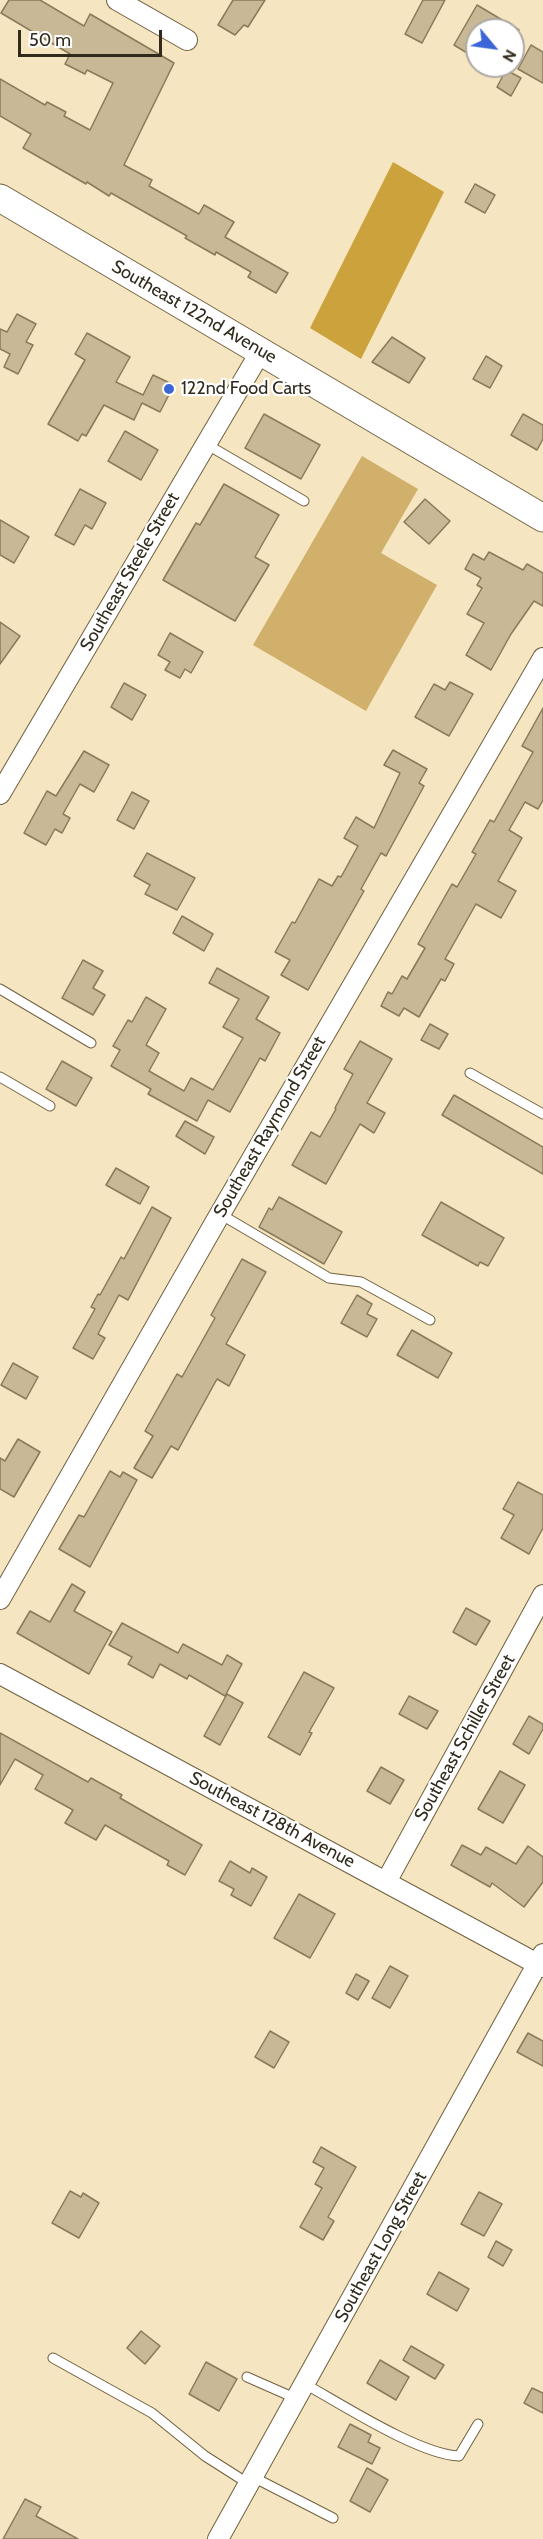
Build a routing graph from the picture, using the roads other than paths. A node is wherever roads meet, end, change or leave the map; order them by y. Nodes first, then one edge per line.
1 (117, 0) edge
2 (186, 40) dead end
3 (0, 198) edge
4 (261, 351) junction
5 (206, 444) junction
6 (304, 501) dead end
7 (543, 518) edge
8 (543, 658) edge
9 (0, 794) edge
10 (0, 989) edge
11 (92, 1043) dead end
12 (470, 1073) dead end
13 (0, 1077) edge
14 (50, 1106) dead end
15 (543, 1114) edge
16 (220, 1214) junction
17 (430, 1320) dead end
18 (543, 1595) edge
19 (0, 1599) edge
20 (0, 1674) edge
21 (386, 1882) junction
22 (541, 1962) edge
23 (53, 2358) dead end
24 (247, 2378) dead end
25 (301, 2391) junction
26 (478, 2424) dead end
27 (251, 2480) junction
28 (333, 2518) dead end
29 (218, 2539) edge

1 - 2 street
3 - 4 main road, Southeast 122nd Avenue
4 - 5 street, Southeast Steele Street
4 - 7 main road, Southeast 122nd Avenue
5 - 6 lane
5 - 9 street, Southeast Steele Street
8 - 16 street, Southeast Raymond Street
10 - 11 lane
12 - 15 lane
13 - 14 lane
16 - 17 lane
16 - 19 street, Southeast Raymond Street
18 - 21 street, Southeast Schiller Street
20 - 21 street, Southeast 128th Avenue
21 - 22 street, Southeast 128th Avenue
22 - 25 street, Southeast Long Street
23 - 27 lane
24 - 25 lane
25 - 26 lane
25 - 27 street, Southeast Long Street
27 - 28 lane
27 - 29 street, Southeast Long Street

